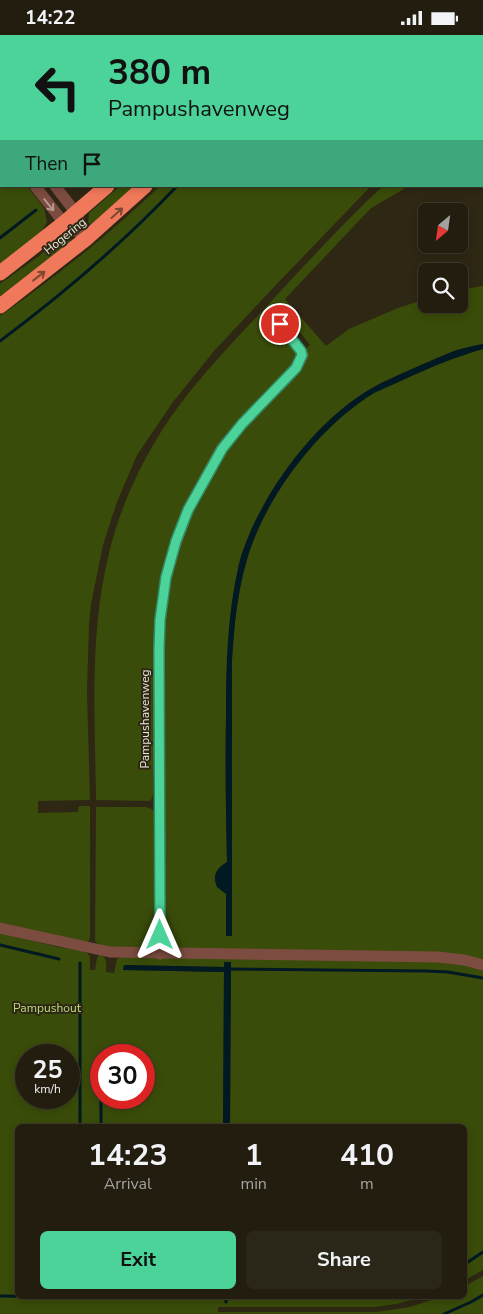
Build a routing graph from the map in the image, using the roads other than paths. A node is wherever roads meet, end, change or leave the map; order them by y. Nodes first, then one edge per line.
1 (36, 187) edge
2 (56, 187) edge
3 (106, 187) edge
4 (144, 187) edge
5 (76, 213) junction
6 (64, 223) junction
7 (87, 238) junction
8 (0, 273) edge
9 (0, 306) edge
10 (280, 324) dead end
11 (0, 928) edge
12 (160, 954) junction
13 (483, 965) edge

1 -> 6 street
2 - 5 street
3 - 5 highway, Hogering
7 -> 4 highway, Hogering
5 - 6 highway, Hogering
5 - 7 street
6 - 7 street
6 - 8 highway, Hogering
9 -> 7 highway, Hogering
10 - 12 street, Pampushavenweg
11 - 12 street
12 - 13 street

